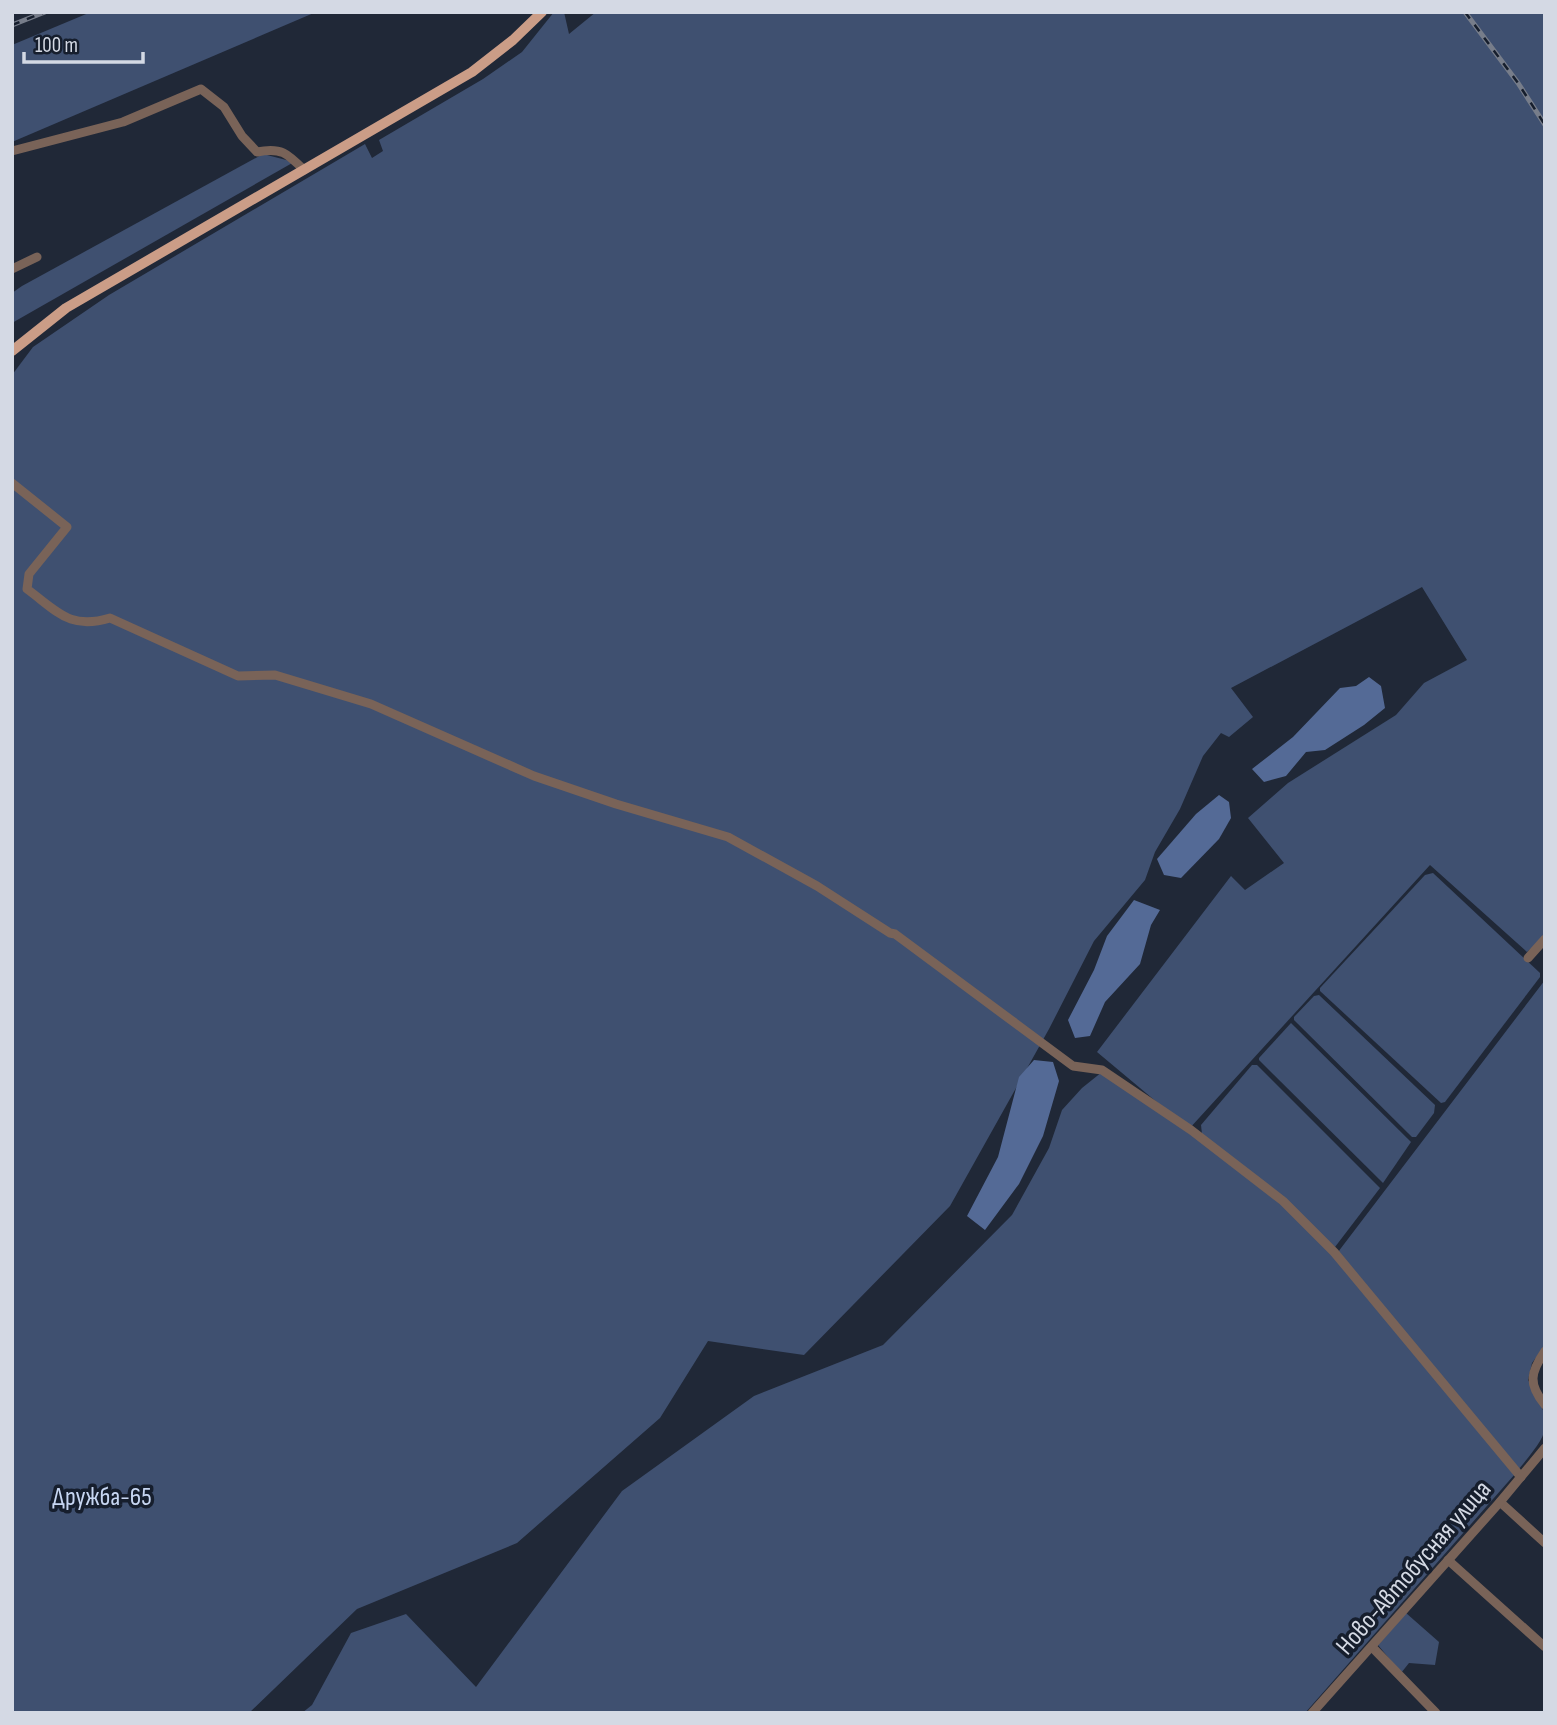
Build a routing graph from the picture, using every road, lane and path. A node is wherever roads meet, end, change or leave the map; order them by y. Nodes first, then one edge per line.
1 (541, 12) edge
2 (12, 151) edge
3 (304, 170) junction
4 (37, 257) dead end
5 (12, 269) edge
6 (12, 351) edge
7 (12, 483) edge
8 (1545, 939) edge
9 (1528, 958) dead end
10 (1545, 1352) edge
11 (1545, 1405) edge
12 (1545, 1448) edge
13 (1521, 1476) junction
14 (1500, 1503) junction
15 (1545, 1544) edge
16 (1448, 1560) junction
17 (1373, 1647) junction
18 (1545, 1647) edge
19 (1317, 1711) edge
20 (1436, 1713) edge

1 - 3 main road
2 - 3 street
3 - 6 main road
4 - 5 street
7 - 13 street
8 - 9 street
10 - 11 street
12 - 13 street, Ново-Автобусная улица
13 - 14 street, Ново-Автобусная улица
14 - 15 street
14 - 16 street, Ново-Автобусная улица
16 - 17 street, Ново-Автобусная улица
16 - 18 street
17 - 19 street, Ново-Автобусная улица
17 - 20 street

